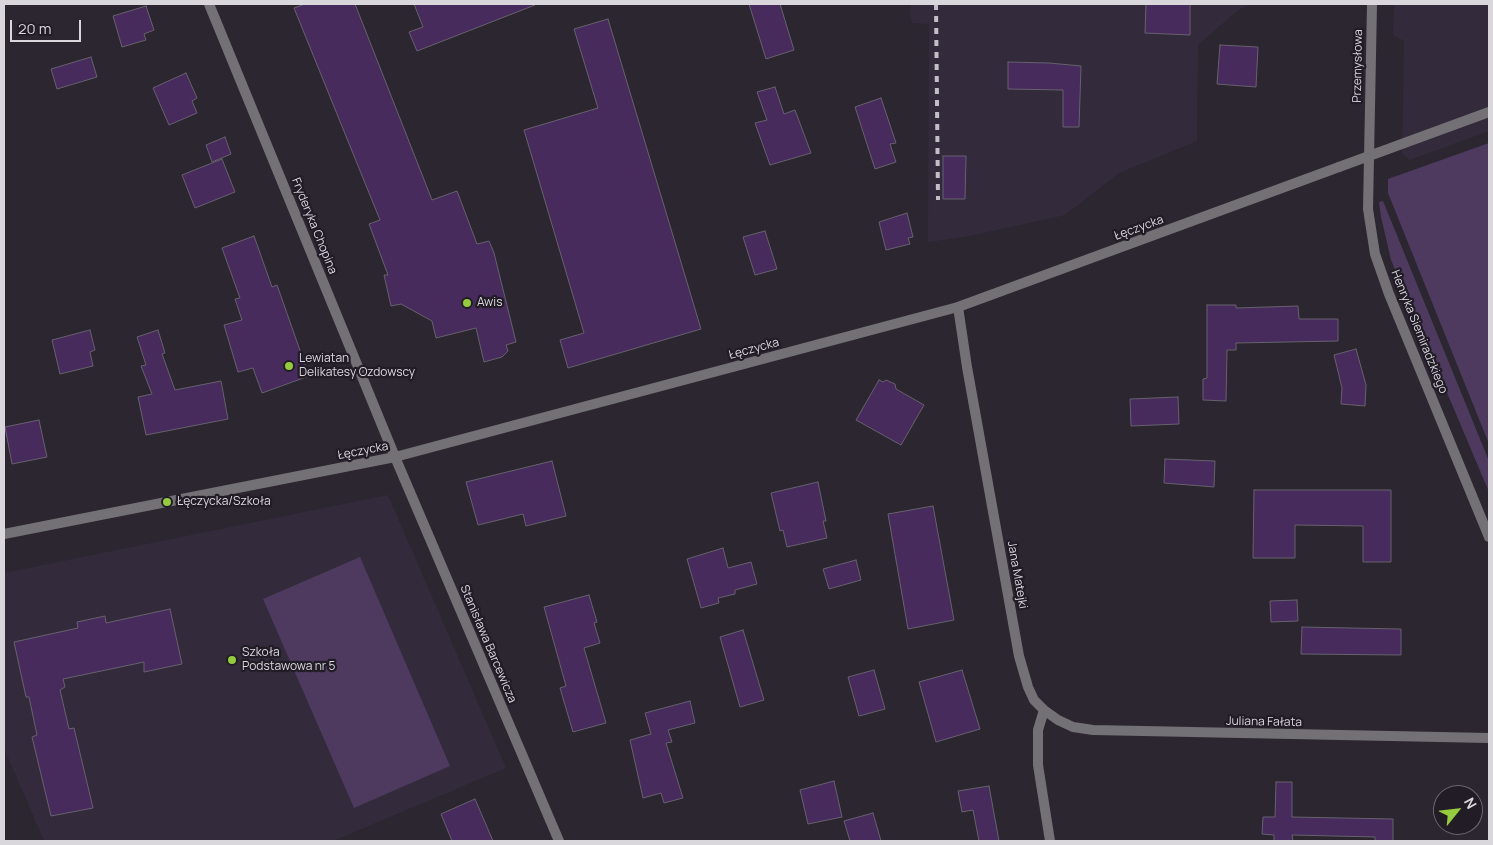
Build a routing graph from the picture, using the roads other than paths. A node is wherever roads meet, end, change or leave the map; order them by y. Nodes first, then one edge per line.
1 (209, 4) edge
2 (1372, 4) edge
3 (1489, 112) edge
4 (1369, 128) joint
5 (958, 307) junction
6 (395, 457) junction
7 (4, 534) edge
8 (1489, 537) edge
9 (1044, 710) junction
10 (1489, 738) edge
11 (558, 841) edge
12 (1050, 841) edge

1 - 6 street, Fryderyka Chopina
2 - 4 street, Przemysłowa
3 - 5 street, Łęczycka, bridge
4 - 8 street, Henryka Siemiradzkiego
5 - 6 street, Łęczycka
5 - 9 street, Jana Matejki
6 - 7 street, Łęczycka
6 - 11 street, Stanisława Barcewicza
9 - 10 street, Juliana Fałata
9 - 12 street

